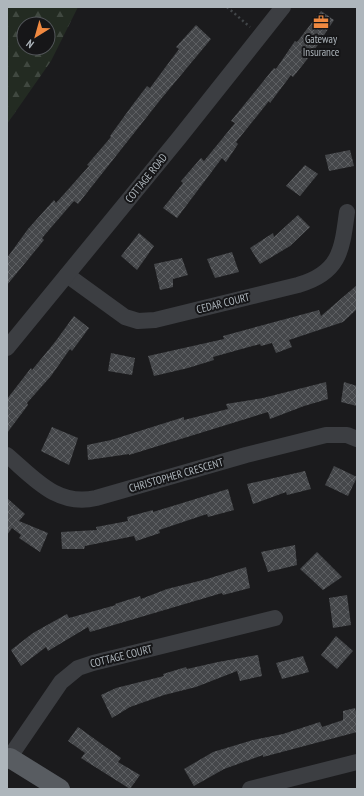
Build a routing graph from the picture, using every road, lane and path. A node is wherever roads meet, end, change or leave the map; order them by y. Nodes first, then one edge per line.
1 (227, 7) edge
2 (283, 7) edge
3 (260, 36) junction
4 (347, 212) dead end
5 (67, 275) junction
6 (7, 348) edge
7 (357, 439) edge
8 (7, 455) edge
9 (275, 618) dead end
10 (8, 759) edge
11 (357, 762) edge
12 (60, 789) edge
13 (250, 789) edge

1 - 3 path
2 - 3 street, COTTAGE ROAD
3 - 5 street, COTTAGE ROAD
4 - 5 street, CEDAR COURT
5 - 6 street, COTTAGE ROAD
7 - 8 street, CHRISTOPHER CRESCENT
9 - 10 street, COTTAGE COURT
10 - 12 main road
11 - 13 street

